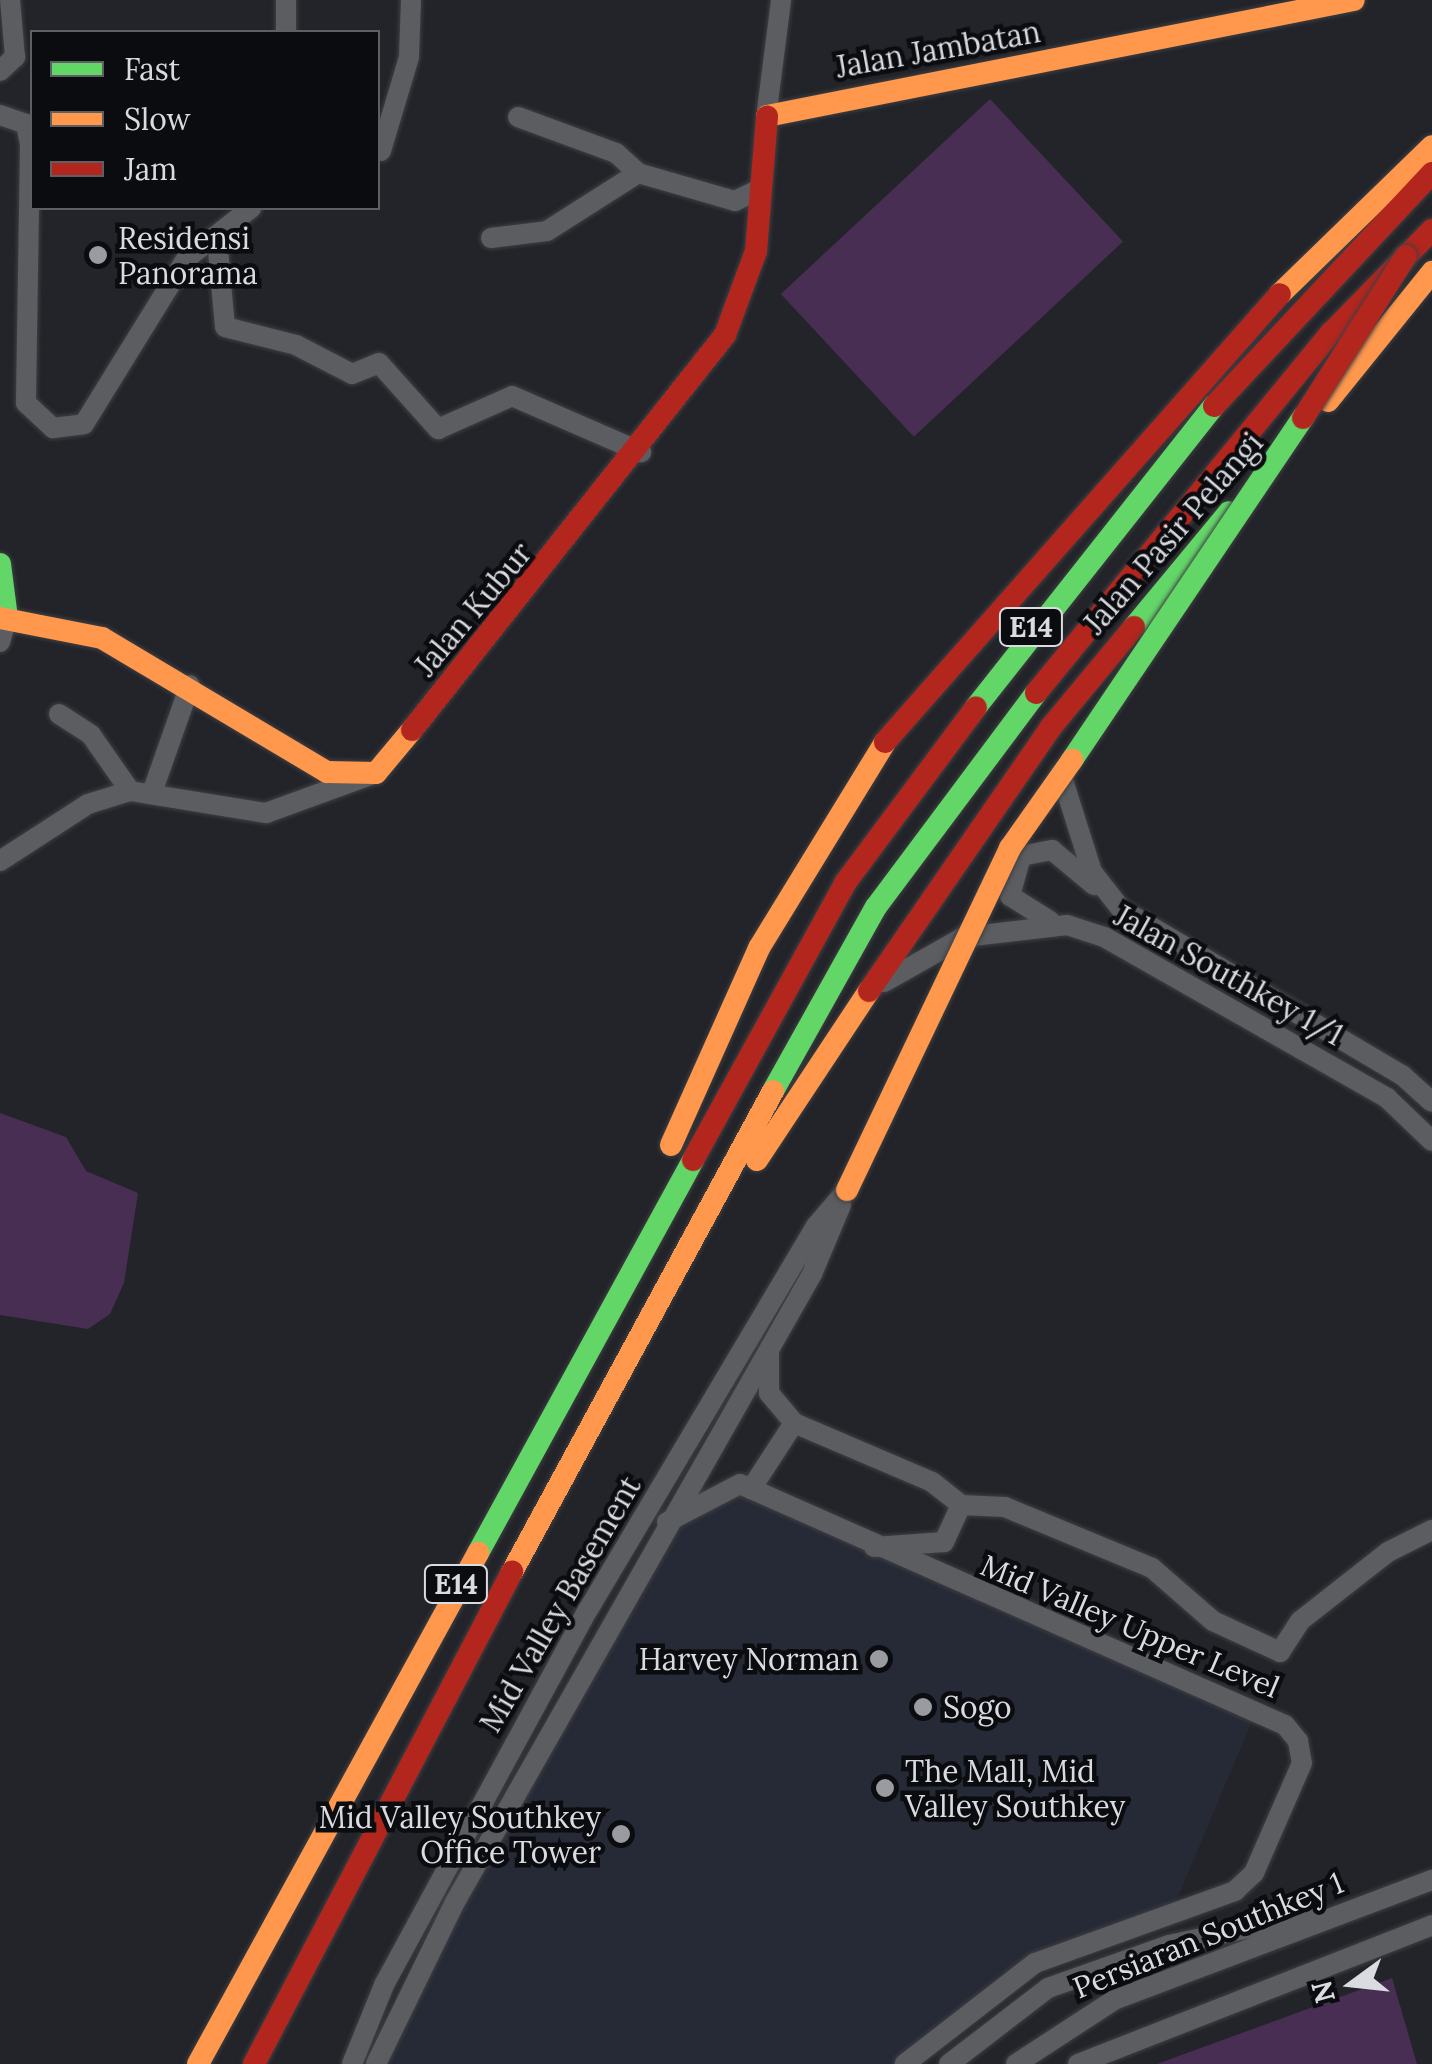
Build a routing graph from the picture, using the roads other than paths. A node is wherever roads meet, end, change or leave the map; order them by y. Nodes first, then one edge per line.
1 (10, 0) edge
2 (286, 0) edge
3 (411, 0) edge
4 (781, 0) edge
5 (1354, 0) edge
6 (286, 30) edge
7 (0, 71) edge
8 (768, 110) junction
9 (0, 115) edge
10 (518, 118) dead end
11 (30, 145) edge
12 (30, 145) edge
13 (1432, 146) edge
14 (381, 151) dead end
15 (638, 173) junction
16 (1432, 173) edge
17 (758, 190) junction
18 (248, 210) edge
19 (1432, 230) edge
20 (490, 238) dead end
21 (218, 250) dead end
22 (1406, 256) junction
23 (1432, 272) edge
24 (640, 452) junction
25 (0, 564) edge
26 (4, 618) edge
27 (0, 642) edge
28 (190, 686) junction
29 (59, 714) dead end
30 (1051, 726) junction
31 (376, 773) junction
32 (153, 790) junction
33 (130, 791) junction
34 (0, 861) edge
35 (1105, 894) junction
36 (1067, 925) junction
37 (870, 991) junction
38 (1432, 1102) edge
39 (1432, 1141) edge
40 (848, 1190) junction
41 (604, 1314) junction
42 (643, 1322) junction
43 (770, 1348) junction
44 (794, 1423) junction
45 (750, 1489) junction
46 (961, 1505) junction
47 (667, 1522) junction
48 (1432, 1530) edge
49 (872, 1547) junction
50 (308, 1854) junction
51 (1432, 1880) edge
52 (1358, 1906) junction
53 (1432, 1924) edge
54 (182, 2064) edge
55 (198, 2064) edge
56 (254, 2064) edge
57 (352, 2064) edge
58 (376, 2064) edge
59 (905, 2064) edge
60 (949, 2064) edge
61 (1016, 2064) edge
62 (1078, 2064) edge

1 - 7 street
2 - 6 street
3 - 14 street
4 - 8 street
5 - 8 main road, Jalan Jambatan
8 - 17 main road, Jalan Kubur
9 - 12 street
10 - 15 street
11 - 18 street
13 - 41 main road
15 - 17 street
15 - 20 street
16 - 41 main road, E14
17 - 24 main road, Jalan Kubur
19 - 22 main road, E14
21 - 24 street
22 - 40 main road, bridge
22 - 42 main road, E14, bridge
23 - 30 main road, Jalan Pasir Pelangi
24 - 31 main road, Jalan Kubur
25 - 26 main road
26 - 27 street
26 - 28 main road
28 - 31 main road
28 - 32 street
29 - 33 street
30 - 35 street, Jalan Southkey 1/1
30 - 37 main road, Jalan Pasir Pelangi
31 - 32 street
32 - 33 street
33 - 34 street
35 - 36 street
35 - 38 street, Jalan Southkey 1/1
36 - 37 street, Jalan Southkey 1/1
36 - 39 street, Jalan Southkey 1/1
37 - 42 main road, Jalan Pasir Pelangi
40 - 43 street
40 - 57 street, Mid Valley Basement
41 - 50 main road, E14
42 - 56 main road, E14
43 - 44 street
43 - 47 street
44 - 45 street
44 - 46 street
45 - 47 street
45 - 49 street, Mid Valley Upper Level
46 - 48 street
46 - 49 street, Mid Valley Upper Level
47 - 58 street
49 - 59 street, Mid Valley Upper Level
50 - 54 main road
50 - 55 main road, E14
51 - 52 street, Persiaran Southkey 1
52 - 60 street
52 - 61 street, Persiaran Southkey 1
53 - 62 street

